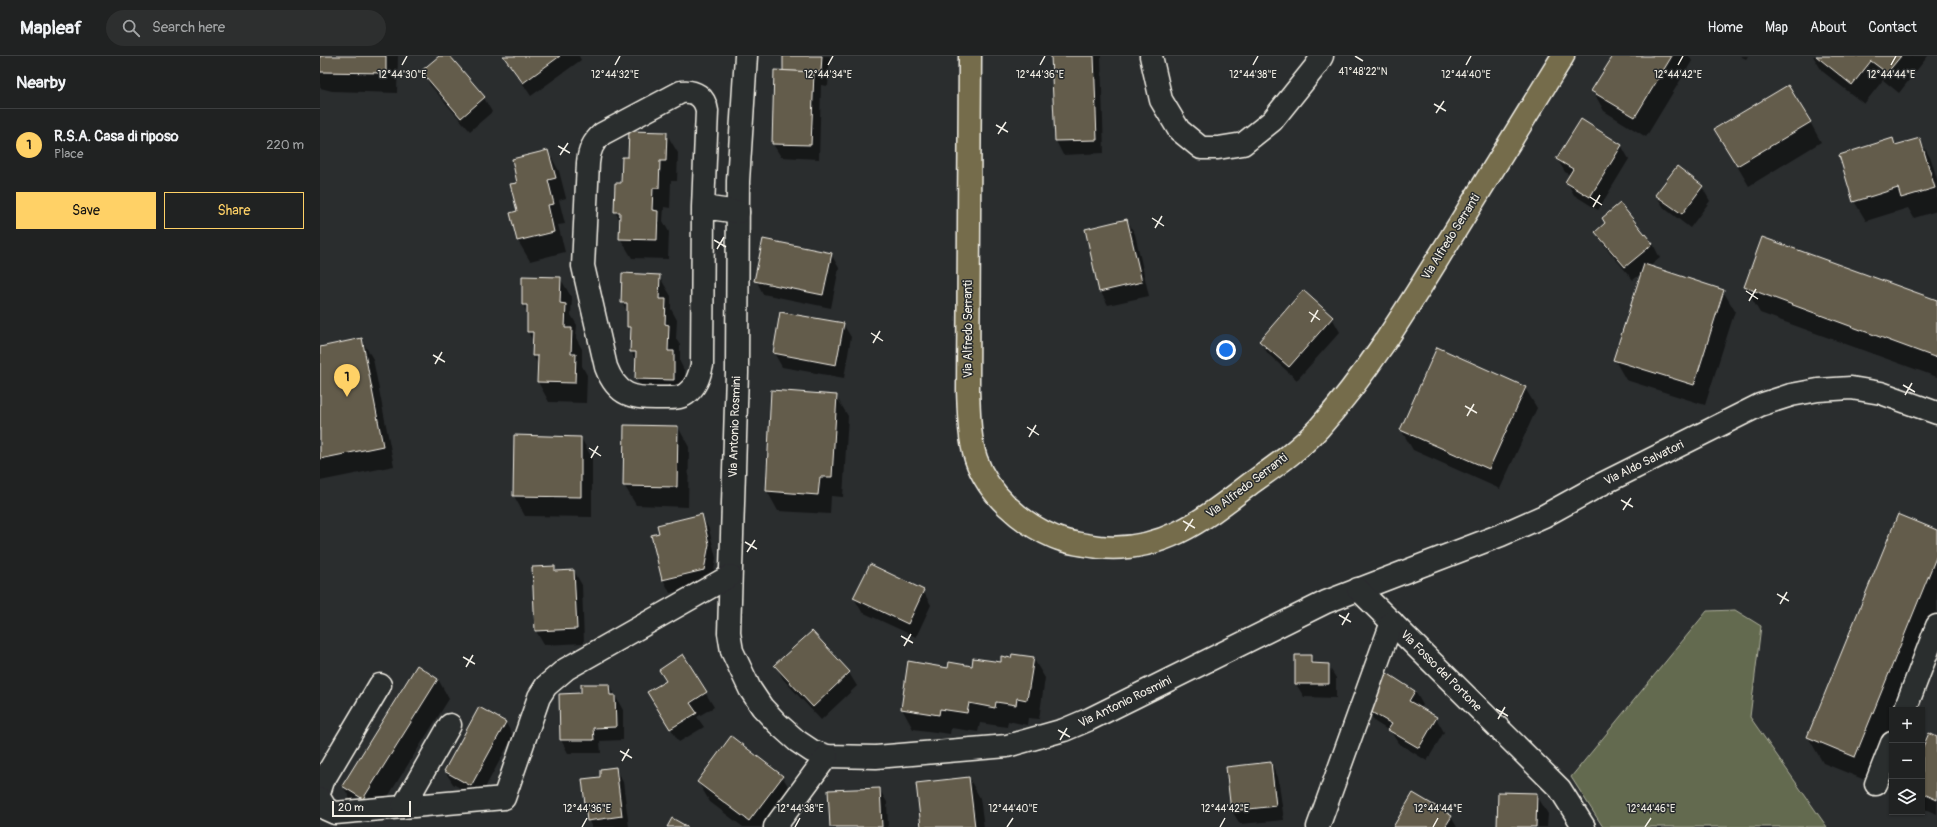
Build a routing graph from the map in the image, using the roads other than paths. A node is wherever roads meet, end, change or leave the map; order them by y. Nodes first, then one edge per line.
1 (746, 56) edge
2 (970, 56) edge
3 (1151, 56) edge
4 (1322, 56) edge
5 (1563, 56) edge
6 (704, 208) junction
7 (738, 212) junction
8 (1937, 413) edge
9 (730, 576) junction
10 (1358, 589) junction
11 (1392, 622) junction
12 (1937, 626) edge
13 (380, 685) dead end
14 (1906, 707) edge
15 (450, 725) dead end
16 (1889, 751) edge
17 (827, 756) junction
18 (1876, 784) dead end
19 (320, 790) edge
20 (320, 799) edge
21 (403, 807) junction
22 (775, 827) edge
23 (1318, 827) edge
24 (1584, 827) edge

1 - 7 street, Via Antonio Rosmini
2 - 5 main road, Via Alfredo Serranti
3 - 4 street
6 - 6 street
6 - 7 street
7 - 9 street, Via Antonio Rosmini
8 - 10 street, Via Aldo Salvatori
9 - 17 street, Via Antonio Rosmini
9 - 21 street
10 - 11 street, Via Fosso del Portone
10 - 17 street, Via Antonio Rosmini
11 - 23 street, Via Fosso del Portone
11 - 24 street, Via Fosso del Portone
12 - 14 street
13 - 19 street
15 - 21 street
16 - 18 street
17 - 22 street
20 - 21 street

